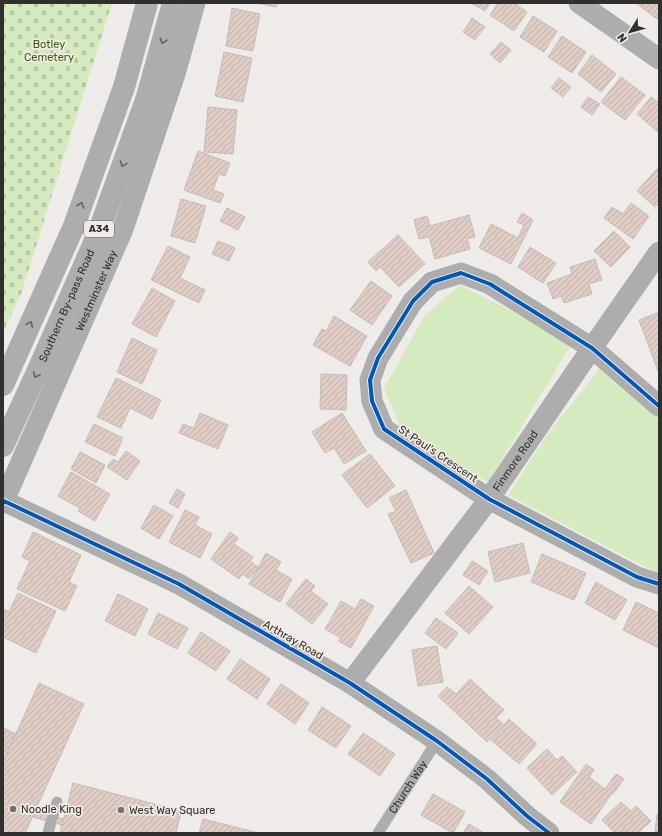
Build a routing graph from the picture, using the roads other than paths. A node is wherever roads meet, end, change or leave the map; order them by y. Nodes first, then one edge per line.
1 (147, 3) edge
2 (174, 3) edge
3 (195, 3) edge
4 (580, 3) edge
5 (659, 59) edge
6 (659, 252) edge
7 (592, 348) junction
8 (3, 385) edge
9 (659, 406) edge
10 (3, 446) edge
11 (490, 499) junction
12 (4, 502) edge
13 (659, 584) edge
14 (350, 683) junction
15 (437, 741) junction
16 (57, 802) dead end
17 (51, 824) edge
18 (378, 833) edge
19 (549, 833) edge

8 -> 1 highway, A34
2 -> 10 highway, Southern By-pass Road / A34
3 - 12 street, Westminster Way
4 - 5 street
6 - 7 street, Finmore Road
7 - 9 street, St Paul's Crescent
7 - 11 street, Finmore Road
7 - 11 street, St Paul's Crescent
11 - 13 street, St Paul's Crescent
11 - 14 street, Finmore Road
12 - 14 street, Arthray Road
14 - 15 street, Arthray Road
15 - 18 lane, Church Way
15 - 19 street, Arthray Road
16 - 17 lane

